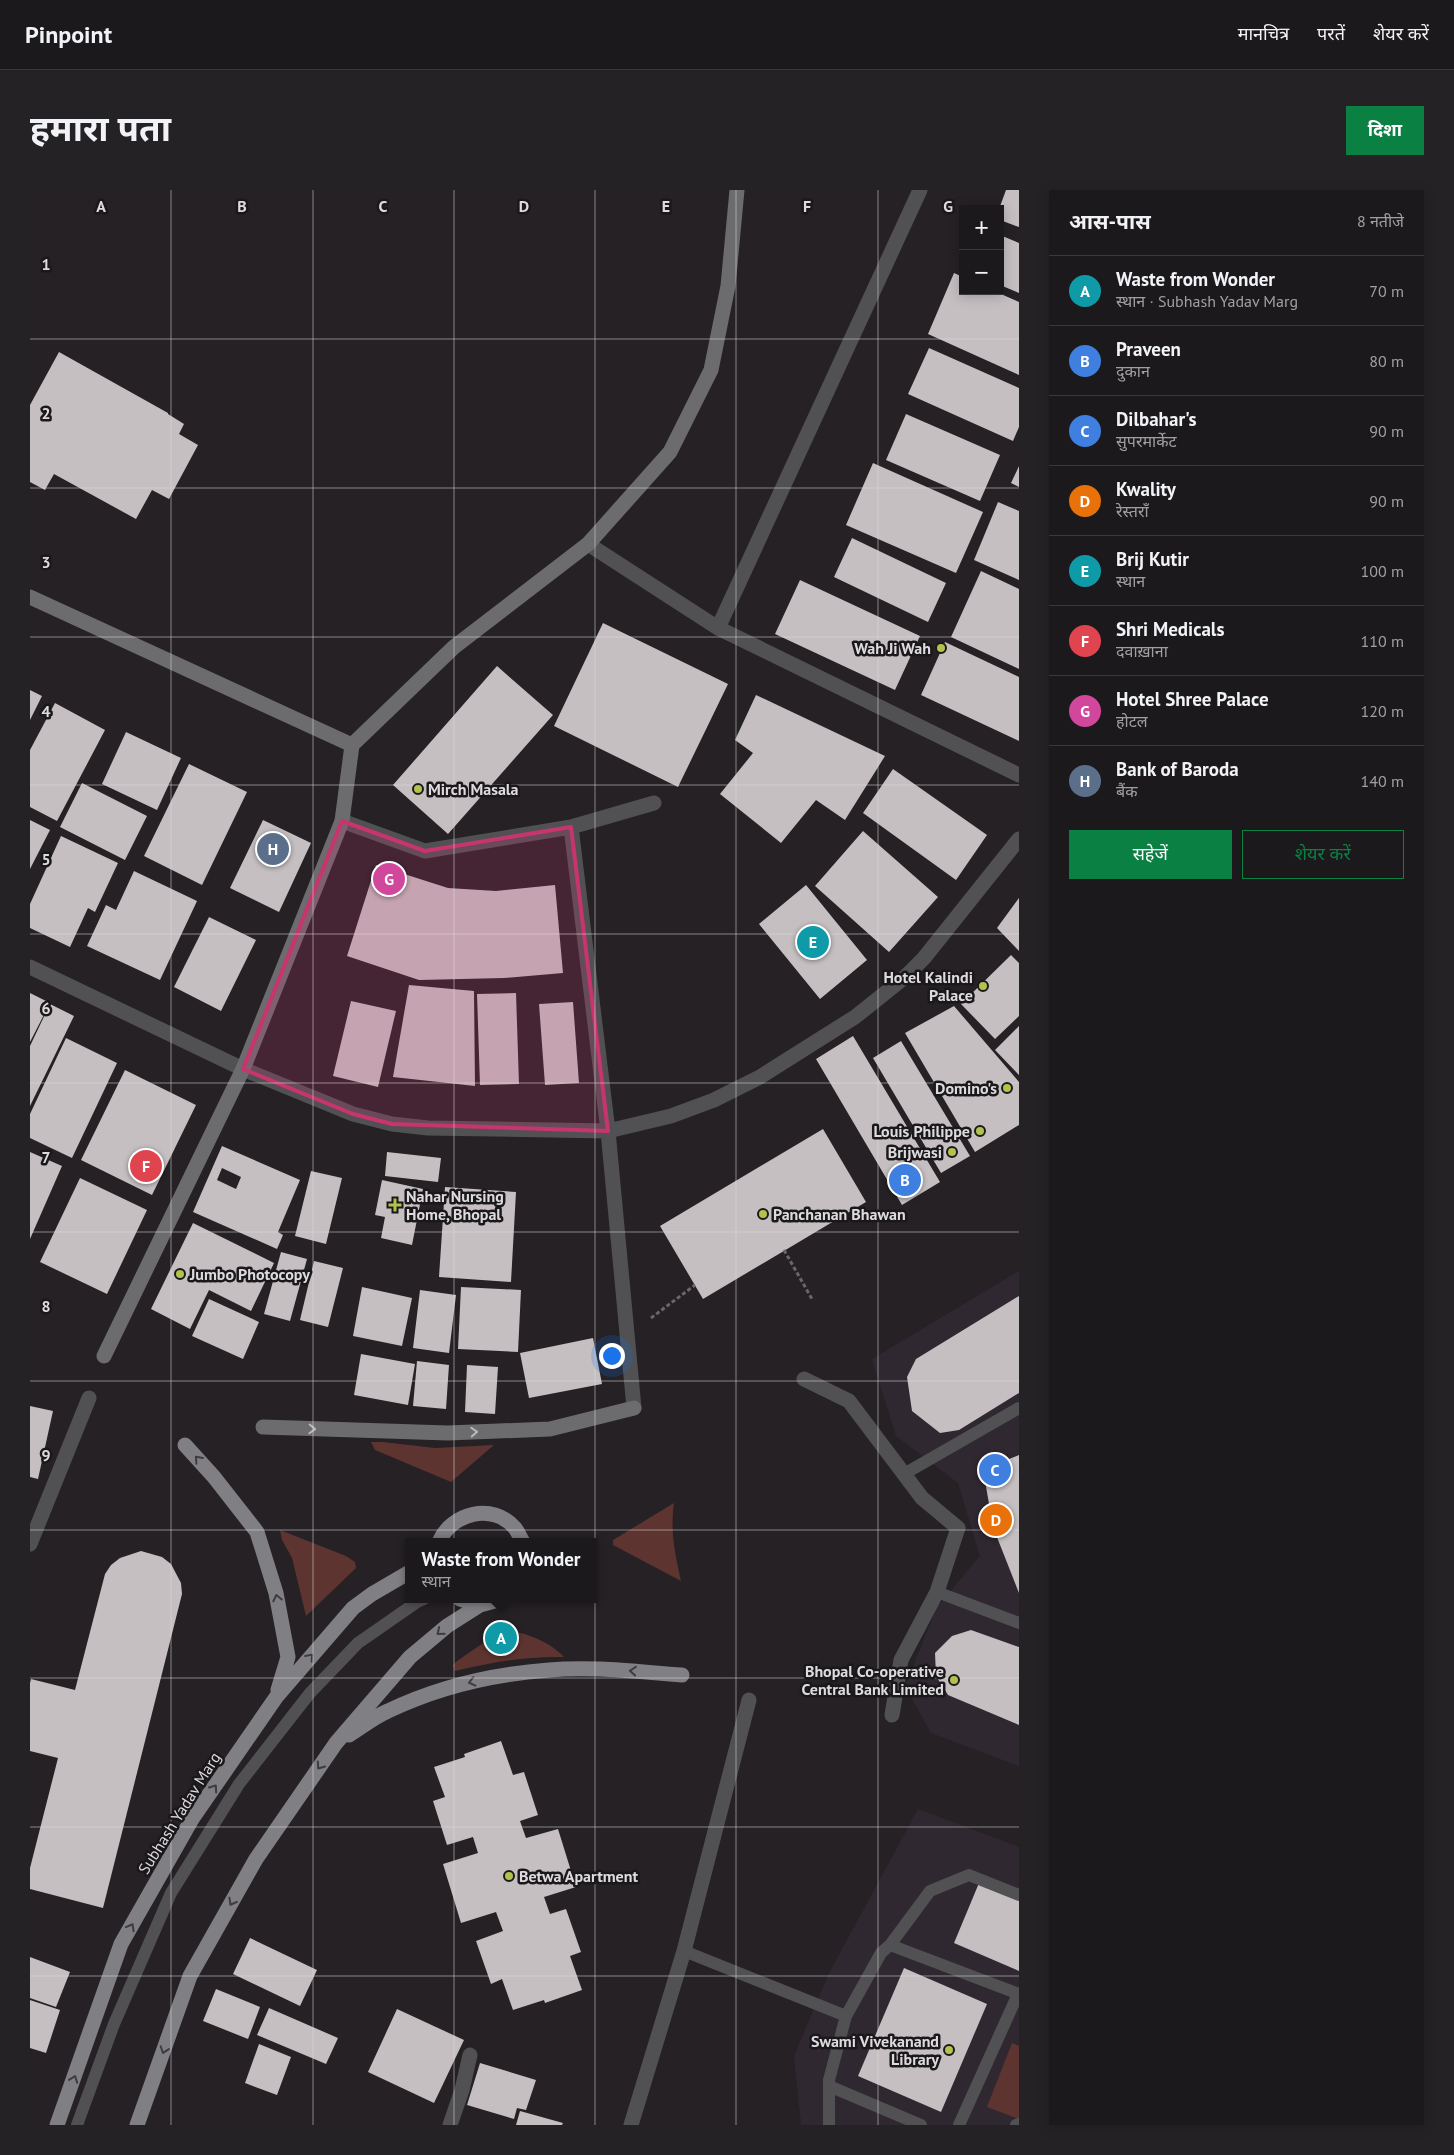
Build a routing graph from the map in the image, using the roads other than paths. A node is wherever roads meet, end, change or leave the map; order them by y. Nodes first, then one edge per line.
1 (920, 190) edge
2 (735, 192) edge
3 (588, 544) junction
4 (30, 597) edge
5 (718, 628) junction
6 (352, 745) junction
7 (1019, 775) edge
8 (654, 803) dead end
9 (342, 821) junction
10 (571, 827) junction
11 (1019, 839) edge
12 (30, 967) edge
13 (244, 1069) junction
14 (608, 1131) junction
15 (104, 1356) dead end
16 (804, 1379) dead end
17 (89, 1398) dead end
18 (1019, 1408) edge
19 (263, 1427) dead end
20 (185, 1445) dead end
21 (904, 1474) junction
22 (442, 1538) edge
23 (521, 1538) edge
24 (30, 1544) edge
25 (405, 1575) edge
26 (938, 1592) junction
27 (416, 1603) edge
28 (473, 1603) edge
29 (487, 1603) edge
30 (480, 1605) junction
31 (1019, 1623) edge
32 (682, 1675) dead end
33 (276, 1696) junction
34 (749, 1700) dead end
35 (892, 1715) dead end
36 (336, 1743) junction
37 (1019, 1895) edge
38 (890, 1945) junction
39 (684, 1951) junction
40 (1019, 1994) edge
41 (846, 2016) junction
42 (470, 2055) dead end
43 (829, 2086) junction
44 (57, 2125) edge
45 (78, 2125) edge
46 (137, 2125) edge
47 (450, 2125) edge
48 (631, 2125) edge
49 (829, 2125) edge
50 (922, 2125) edge
51 (959, 2125) edge

1 - 5 street
2 - 3 street
3 - 5 street
3 - 6 street
4 - 6 street
5 - 7 street
6 - 9 street
8 - 10 street
9 - 10 street
9 - 13 street
10 - 14 street
11 - 14 street
12 - 13 street
13 - 14 street
13 - 15 street
19 -> 14 street
16 - 21 street
17 - 24 street
18 - 21 lane
33 -> 20 main road
21 - 26 street
22 - 23 main road
33 -> 25 main road, Subhash Yadav Marg
26 - 31 lane
26 - 35 street
27 - 45 lane
28 - 30 main road
29 - 30 main road
30 -> 36 main road
32 -> 36 main road
44 -> 33 main road, Subhash Yadav Marg
34 - 39 street
36 -> 46 main road
37 - 38 lane
38 - 40 lane
38 - 41 lane
39 - 41 lane
39 - 48 street
40 - 51 lane
41 - 43 lane
42 - 47 street
43 - 49 lane
43 - 50 lane

